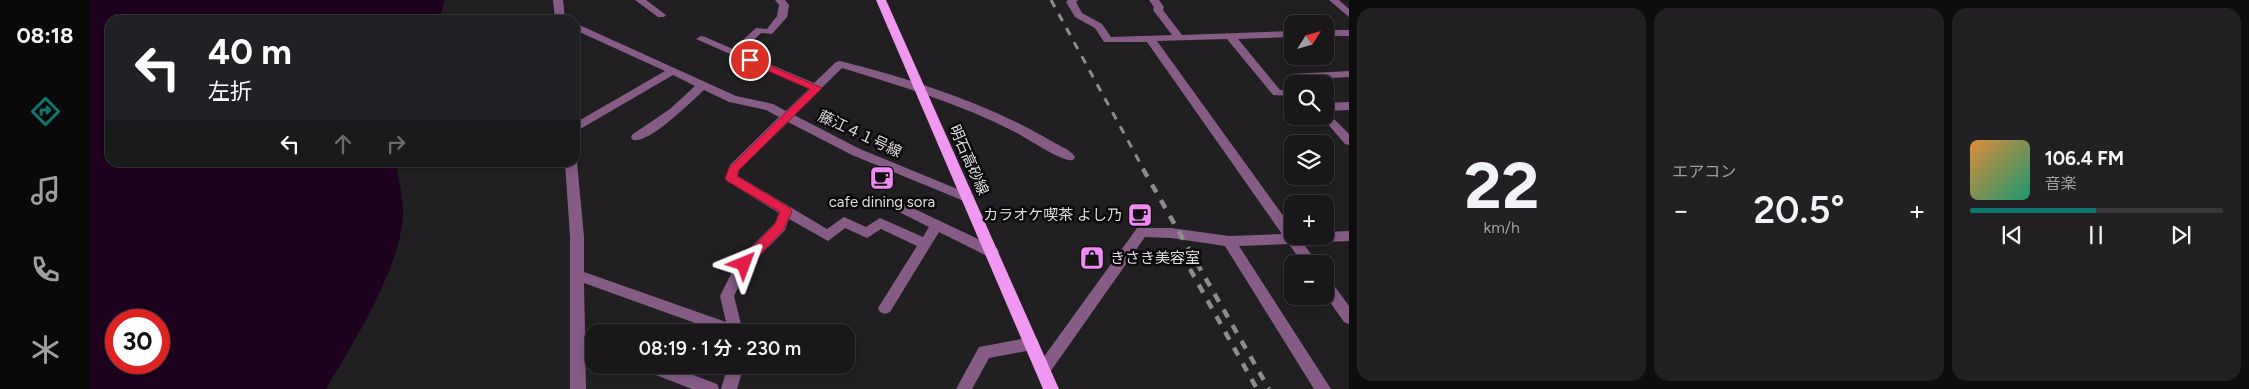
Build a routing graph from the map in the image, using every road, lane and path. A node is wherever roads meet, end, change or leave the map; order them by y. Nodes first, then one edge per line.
1 (558, 0) edge
2 (640, 0) edge
3 (780, 0) edge
4 (881, 0) edge
5 (1073, 0) edge
6 (1154, 0) edge
7 (1334, 0) edge
8 (1349, 14) edge
9 (560, 15) edge
10 (661, 15) dead end
11 (580, 28) edge
12 (1334, 33) edge
13 (1349, 33) edge
14 (1284, 34) edge
15 (1230, 36) junction
16 (1180, 38) junction
17 (701, 39) dead end
18 (1150, 39) junction
19 (734, 53) junction
20 (673, 71) junction
21 (1349, 74) edge
22 (1330, 75) edge
23 (702, 85) junction
24 (817, 88) junction
25 (920, 88) junction
26 (1284, 93) edge
27 (1349, 106) edge
28 (1334, 107) edge
29 (789, 117) junction
30 (1334, 124) edge
31 (580, 125) edge
32 (637, 137) dead end
33 (1349, 141) edge
34 (1069, 158) dead end
35 (571, 167) edge
36 (968, 198) junction
37 (904, 209) dead end
38 (786, 211) junction
39 (937, 225) junction
40 (1284, 226) edge
41 (1349, 236) edge
42 (1334, 237) edge
43 (1284, 238) edge
44 (1229, 241) junction
45 (925, 244) junction
46 (992, 252) junction
47 (577, 275) junction
48 (1334, 297) edge
49 (885, 308) dead end
50 (1349, 318) edge
51 (714, 324) edge
52 (734, 324) edge
53 (578, 337) junction
54 (585, 340) edge
55 (1032, 344) junction
56 (1043, 370) junction
57 (670, 374) edge
58 (733, 374) edge
59 (578, 389) edge
60 (708, 389) edge
61 (728, 389) edge
62 (964, 389) edge
63 (1051, 389) edge
64 (1323, 389) edge

1 - 9 street
2 - 10 street
3 - 19 street
4 - 25 main road, 明石高砂線
5 - 18 street
6 - 16 street
7 - 8 street
11 - 20 street, 藤江４１号線
12 - 13 street
14 - 15 street
15 - 16 street
15 - 26 street
16 - 18 street
17 - 19 street
18 - 40 street
19 - 24 street
20 - 23 street, 藤江４１号線
20 - 31 street
21 - 22 street
23 - 29 street, 藤江４１号線
23 - 32 street
24 - 25 street
24 - 29 street
25 - 34 street
25 - 36 main road, 明石高砂線
27 - 28 street
29 - 36 street, 藤江４１号線
29 - 38 street
30 - 33 street
35 - 47 street
36 - 46 main road, 明石高砂線
37 - 39 street
38 - 45 street
38 - 52 street
39 - 45 street
39 - 46 street
41 - 42 street
43 - 44 street
44 - 56 street
44 - 64 street
45 - 49 street
46 - 55 main road, 明石高砂線
47 - 51 street
47 - 53 street
48 - 50 street
53 - 54 street
53 - 59 street
55 - 56 main road, 明石高砂線
55 - 62 street
56 - 63 main road, 明石高砂線
57 - 60 street
58 - 61 street

